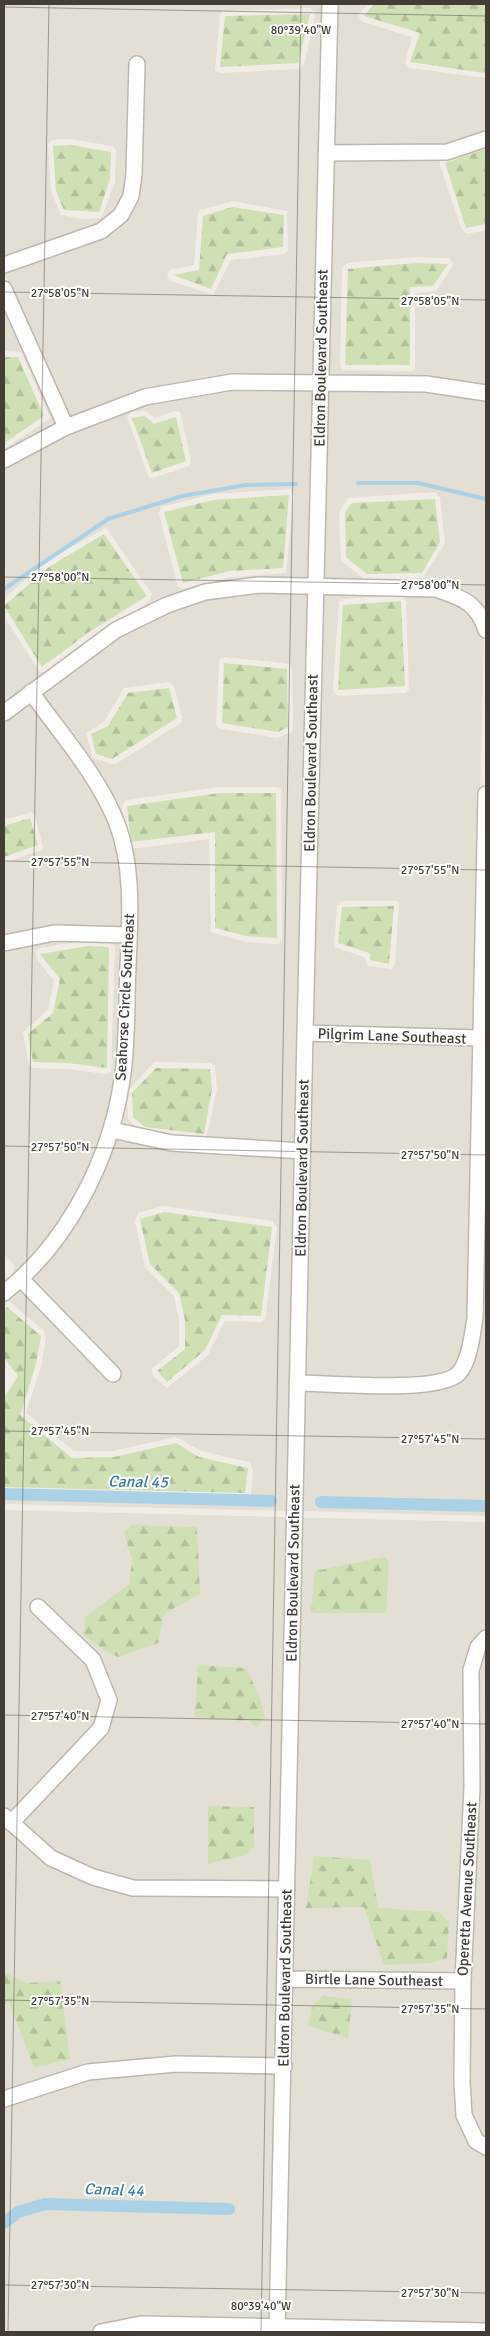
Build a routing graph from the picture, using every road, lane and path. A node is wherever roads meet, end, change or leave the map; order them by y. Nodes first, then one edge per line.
1 (330, 4) edge
2 (137, 64) dead end
3 (486, 139) edge
4 (326, 153) junction
5 (4, 265) edge
6 (4, 289) edge
7 (321, 381) junction
8 (486, 393) edge
9 (66, 427) junction
10 (4, 460) edge
11 (315, 587) junction
12 (486, 630) edge
13 (31, 692) junction
14 (4, 713) edge
15 (486, 794) edge
16 (130, 935) junction
17 (4, 942) edge
18 (305, 1034) junction
19 (480, 1038) junction
20 (112, 1130) junction
21 (303, 1151) junction
22 (21, 1279) junction
23 (4, 1293) edge
24 (114, 1374) dead end
25 (297, 1383) junction
26 (38, 1607) dead end
27 (486, 1638) edge
28 (479, 1788) edge
29 (7, 1820) edge
30 (287, 1889) junction
31 (286, 1979) junction
32 (463, 1981) junction
33 (284, 2066) junction
34 (4, 2100) edge
35 (481, 2144) edge
36 (277, 2329) edge
37 (486, 2331) edge
38 (102, 2332) edge

1 - 4 street, Eldron Boulevard Southeast
2 - 5 street
3 - 4 street
4 - 7 street, Eldron Boulevard Southeast
6 - 9 street
7 - 8 street
7 - 9 street
7 - 11 street, Eldron Boulevard Southeast
9 - 10 street
11 - 12 street
11 - 13 street
11 - 18 street, Eldron Boulevard Southeast
13 - 14 street
13 - 16 street, Seahorse Circle Southeast
15 - 19 street
16 - 17 street
16 - 20 street, Seahorse Circle Southeast
18 - 19 street, Pilgrim Lane Southeast
18 - 21 street, Eldron Boulevard Southeast
19 - 25 street
20 - 21 street
20 - 22 street, Seahorse Circle Southeast
21 - 25 street, Eldron Boulevard Southeast
22 - 23 street, Seahorse Circle Southeast
22 - 24 street
25 - 30 street, Eldron Boulevard Southeast
26 - 29 street
27 - 28 street, Operetta Avenue Southeast
28 - 32 street, Operetta Avenue Southeast
29 - 30 street
30 - 31 street, Eldron Boulevard Southeast
31 - 32 street, Birtle Lane Southeast
31 - 33 street, Eldron Boulevard Southeast
32 - 35 street, Operetta Avenue Southeast
33 - 34 street
33 - 36 street, Eldron Boulevard Southeast
36 - 37 street
36 - 38 street

